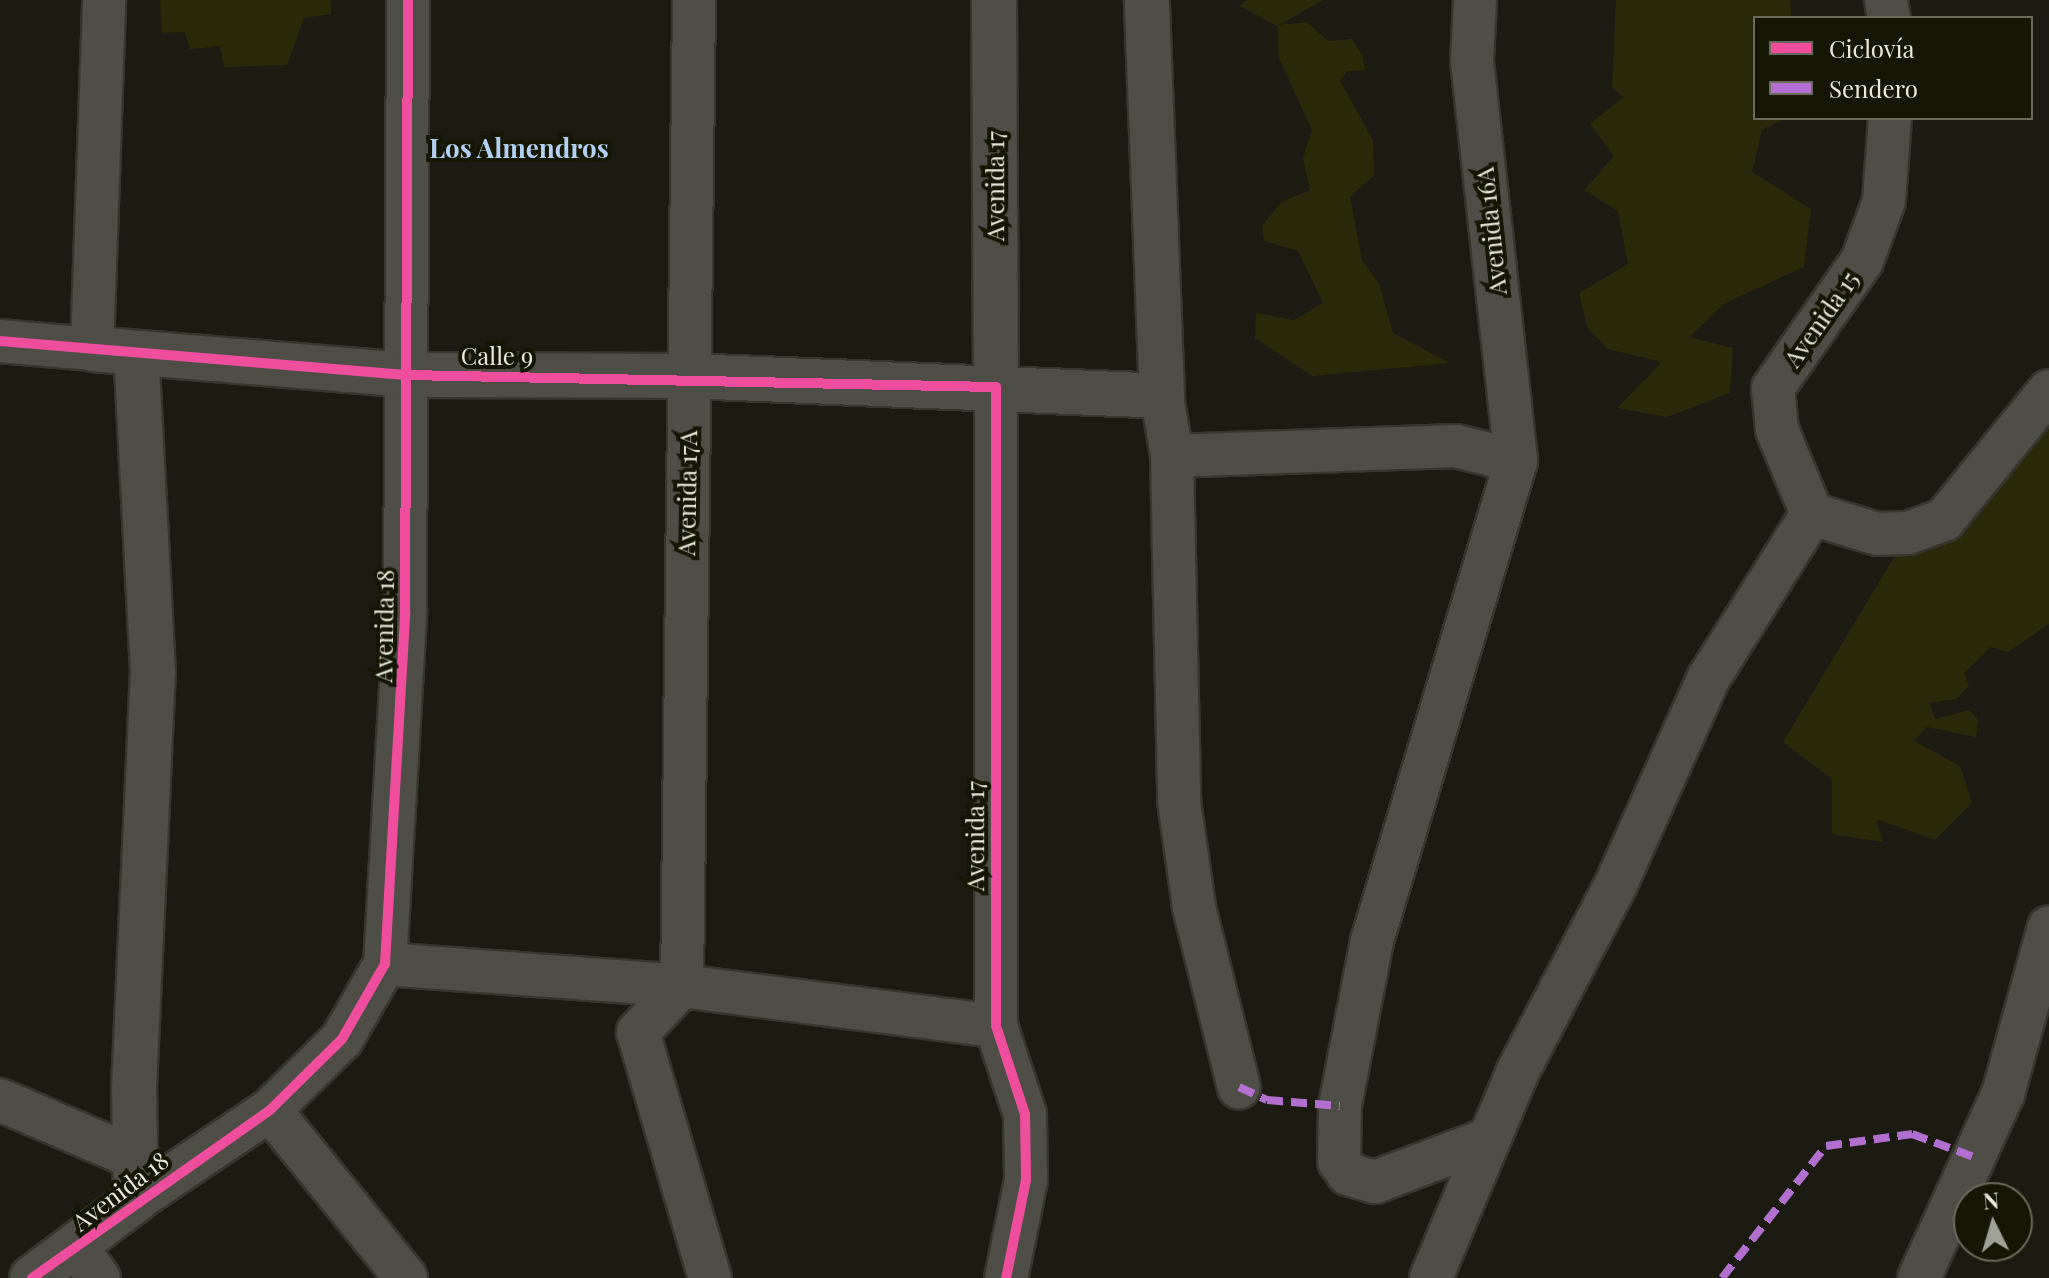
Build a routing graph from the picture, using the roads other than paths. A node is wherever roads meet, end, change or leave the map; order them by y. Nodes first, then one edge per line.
1 (104, 0) edge
2 (408, 0) edge
3 (694, 0) edge
4 (994, 0) edge
5 (1147, 0) edge
6 (1475, 0) edge
7 (1890, 120) edge
8 (0, 341) edge
9 (92, 349) junction
10 (136, 353) junction
11 (407, 375) junction
12 (689, 376) junction
13 (996, 387) junction
14 (2049, 391) edge
15 (1162, 396) junction
16 (1172, 456) junction
17 (1516, 461) junction
18 (1812, 514) junction
19 (2049, 927) edge
20 (385, 964) junction
21 (682, 986) junction
22 (996, 1026) junction
23 (1239, 1087) dead end
24 (0, 1100) edge
25 (270, 1110) junction
26 (1486, 1140) junction
27 (136, 1179) junction
28 (88, 1263) edge
29 (32, 1278) edge
30 (406, 1278) edge
31 (710, 1278) edge
32 (1006, 1278) edge
33 (1431, 1278) edge
34 (1919, 1278) edge

1 - 9 street
2 - 11 street, Avenida 18
3 - 12 street, Avenida 17A
4 - 13 street, Avenida 17
5 - 15 street
6 - 17 street, Avenida 16A
7 - 18 street, Avenida 15
8 - 9 street, Calle 9
9 - 10 street, Calle 9
10 - 11 street, Calle 9
10 - 27 street
11 - 12 street, Calle 9
11 - 20 street, Avenida 18
12 - 13 street, Calle 9
12 - 21 street, Avenida 17A
13 - 15 street, Calle 9
13 - 22 street, Avenida 17
14 - 18 street
15 - 16 street
16 - 17 street
16 - 23 street
17 - 26 street
18 - 26 street
19 - 34 street
20 - 21 street
20 - 25 street, Avenida 18
21 - 22 street
21 - 31 street
22 - 32 street, Avenida 17
24 - 27 street
25 - 27 street, Avenida 18
25 - 30 street
26 - 33 street
27 - 28 street, Avenida 18
28 - 29 street, Avenida 18

